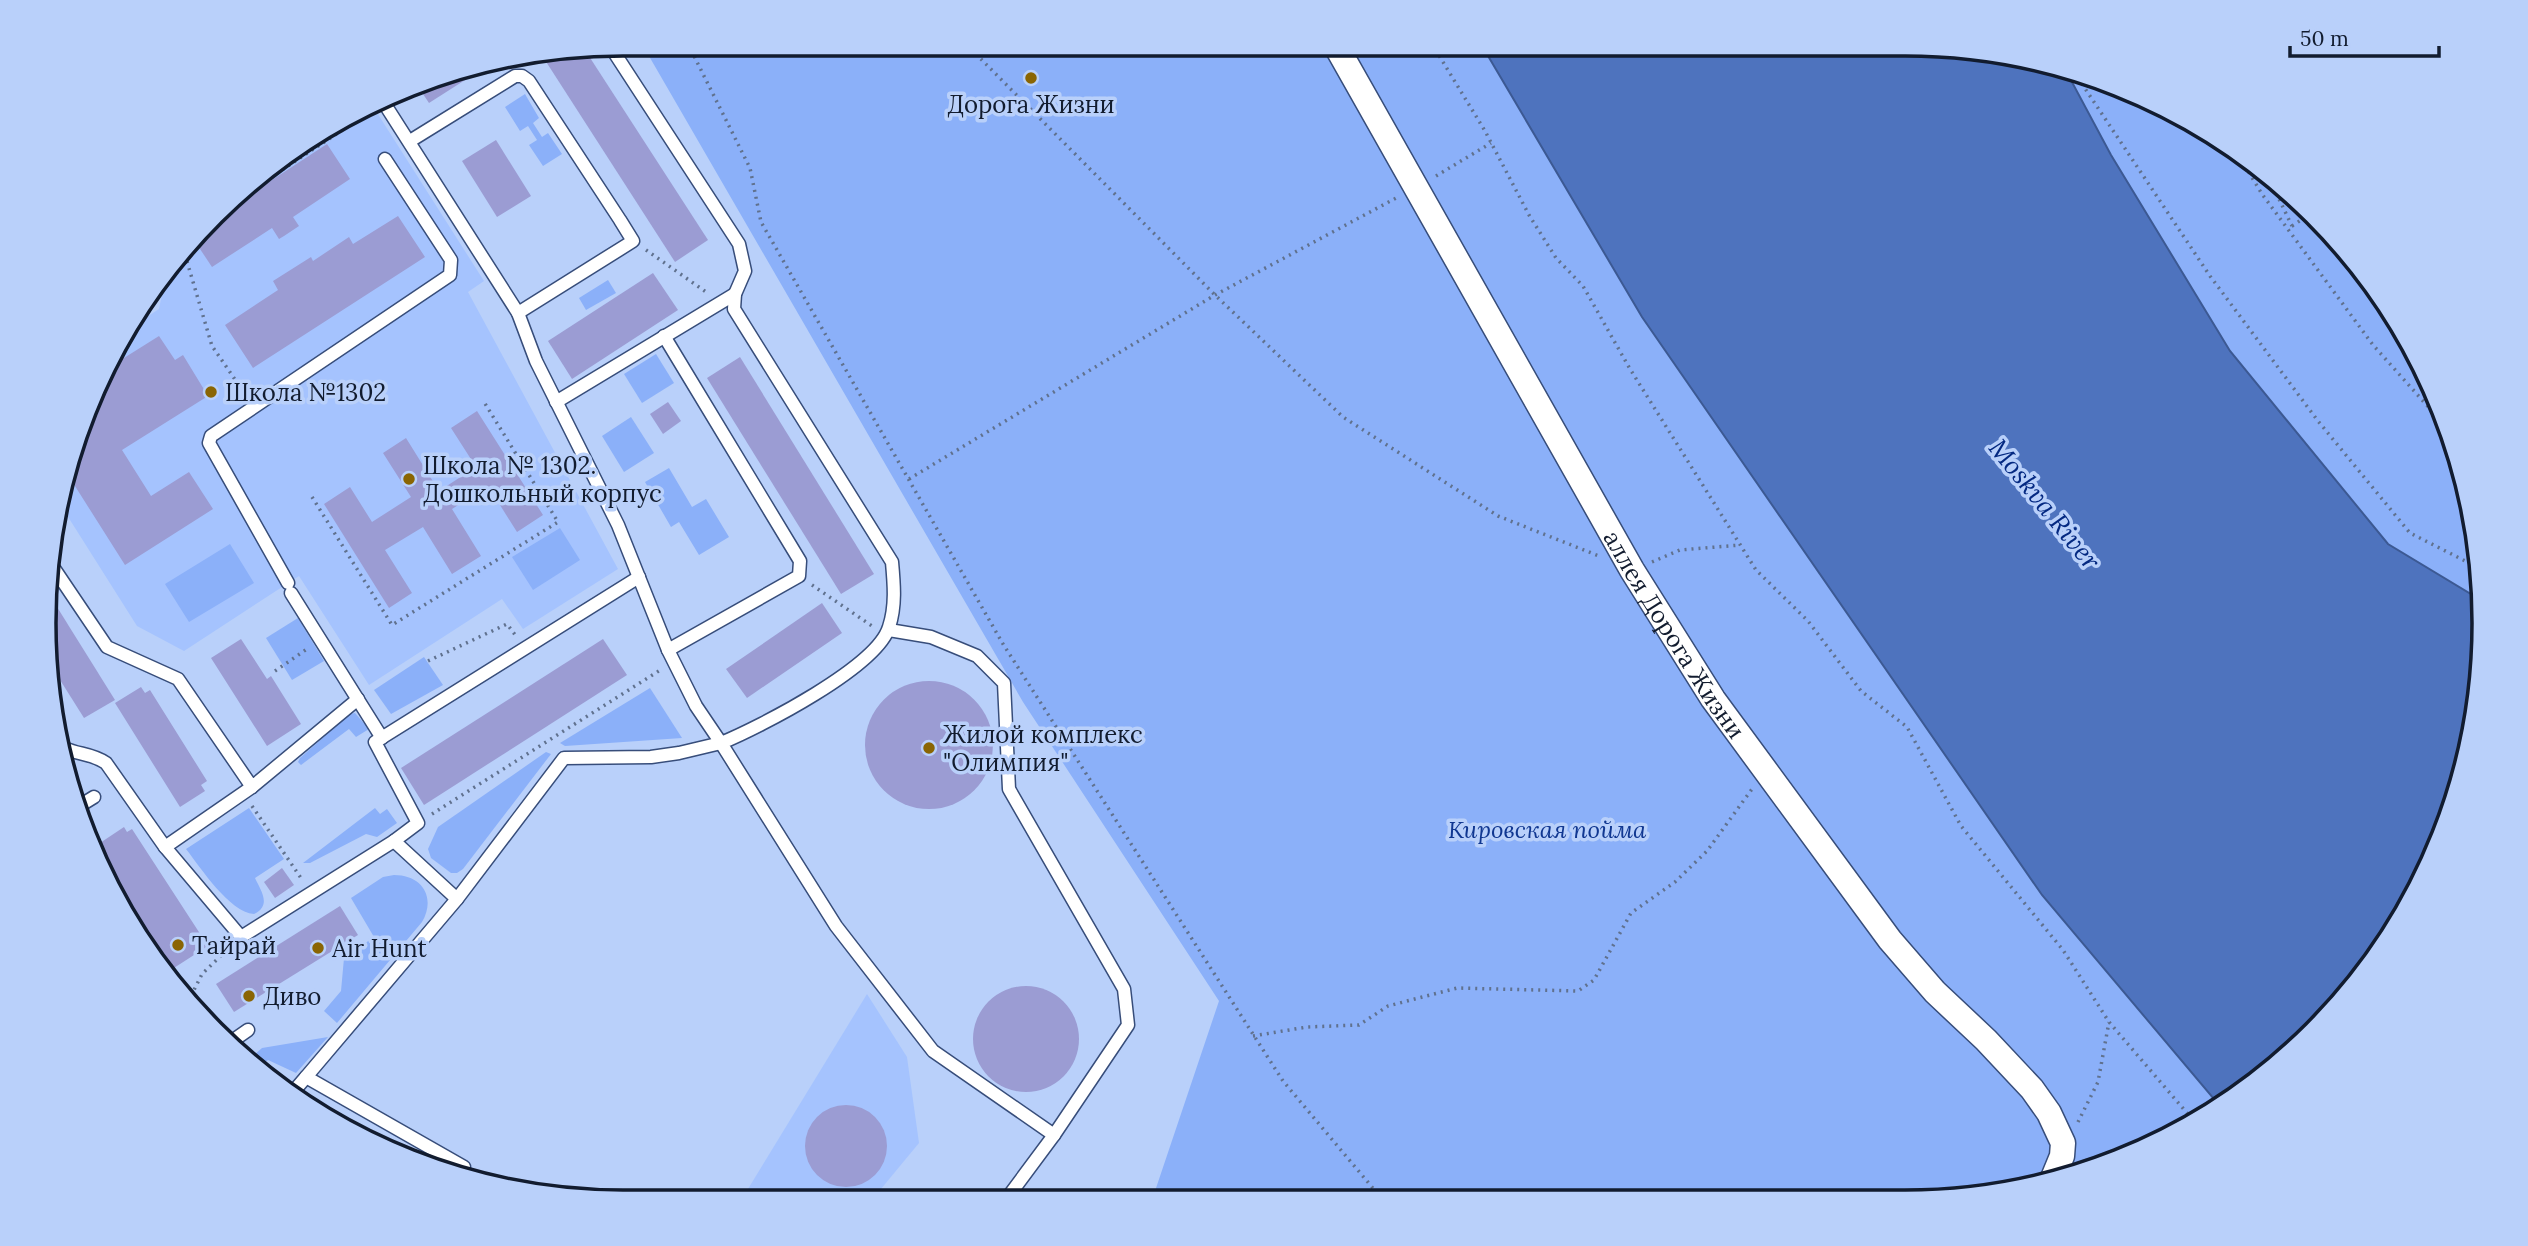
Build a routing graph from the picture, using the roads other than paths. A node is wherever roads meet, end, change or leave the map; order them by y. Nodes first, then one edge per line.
1 (617, 56) edge
2 (1342, 56) edge
3 (387, 107) edge
4 (410, 141) junction
5 (385, 159) dead end
6 (735, 294) junction
7 (518, 313) junction
8 (664, 336) junction
9 (556, 402) junction
10 (58, 575) edge
11 (639, 577) junction
12 (889, 629) junction
13 (671, 656) junction
14 (358, 699) junction
15 (382, 738) junction
16 (721, 743) junction
17 (71, 751) edge
18 (248, 790) junction
19 (94, 797) dead end
20 (85, 802) edge
21 (394, 841) junction
22 (165, 847) junction
23 (457, 899) junction
24 (248, 1030) dead end
25 (237, 1038) edge
26 (306, 1077) junction
27 (298, 1087) edge
28 (1054, 1135) junction
29 (464, 1167) dead end
30 (2056, 1170) edge
31 (1013, 1190) edge

1 - 6 lane
2 - 30 street, аллея Дорога Жизни
3 - 4 lane
4 - 7 lane
4 - 7 lane
5 - 14 lane
6 - 8 lane
6 - 12 lane
7 - 9 lane
8 - 9 lane
8 - 13 lane
9 - 11 lane
10 - 18 lane
11 - 13 lane
11 - 15 lane
12 - 16 lane
12 - 28 lane
13 - 16 lane
14 - 15 lane
14 - 18 lane
15 - 21 lane
16 - 23 lane
16 - 28 lane
17 - 22 lane
18 - 22 lane
19 - 20 lane
21 - 22 lane
21 - 23 lane
23 - 26 lane
24 - 25 lane
26 - 27 lane
26 - 29 lane
28 - 31 lane

